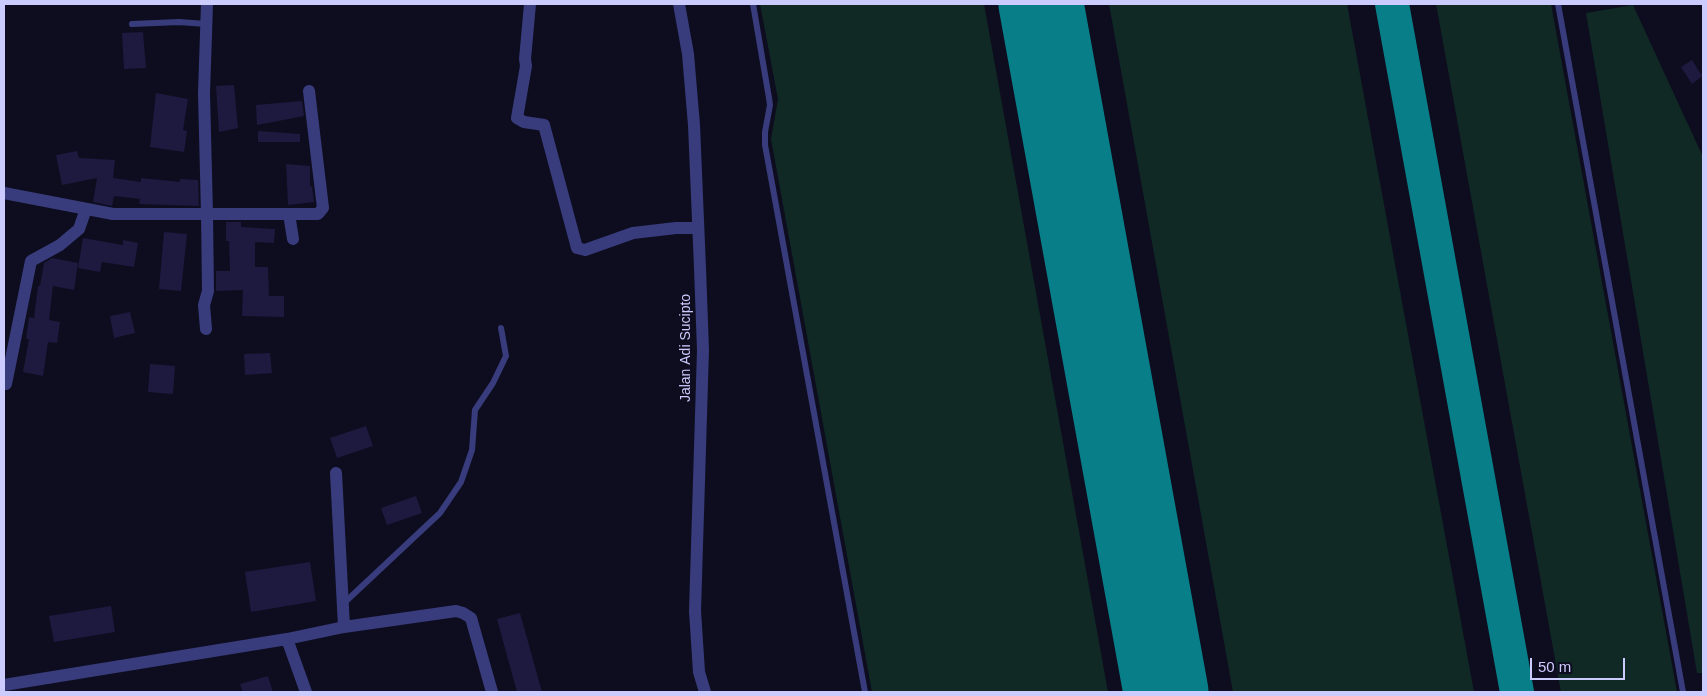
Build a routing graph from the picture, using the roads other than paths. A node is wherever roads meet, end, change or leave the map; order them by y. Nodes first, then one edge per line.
1 (207, 4) edge
2 (530, 4) edge
3 (679, 4) edge
4 (753, 4) edge
5 (1558, 4) edge
6 (132, 24) dead end
7 (206, 24) junction
8 (310, 91) dead end
9 (4, 193) edge
10 (86, 209) junction
11 (207, 214) junction
12 (288, 214) junction
13 (698, 228) junction
14 (293, 239) dead end
15 (501, 328) dead end
16 (206, 329) dead end
17 (6, 384) dead end
18 (336, 473) dead end
19 (343, 604) junction
20 (344, 627) junction
21 (287, 639) junction
22 (4, 685) edge
23 (306, 692) edge
24 (492, 692) edge
25 (705, 692) edge
26 (865, 692) edge
27 (1683, 692) edge

1 - 7 street
2 - 13 street
3 - 13 street, Jalan Adi Sucipto
4 - 26 lane
5 - 27 lane
6 - 7 lane
7 - 11 street
8 - 12 street
9 - 10 street
10 - 11 street
10 - 17 street
11 - 12 street
11 - 16 street
12 - 14 street
13 - 25 street, Jalan Adi Sucipto
15 - 19 lane
18 - 19 street
19 - 20 street
20 - 21 street
20 - 24 street
21 - 22 street
21 - 23 street

